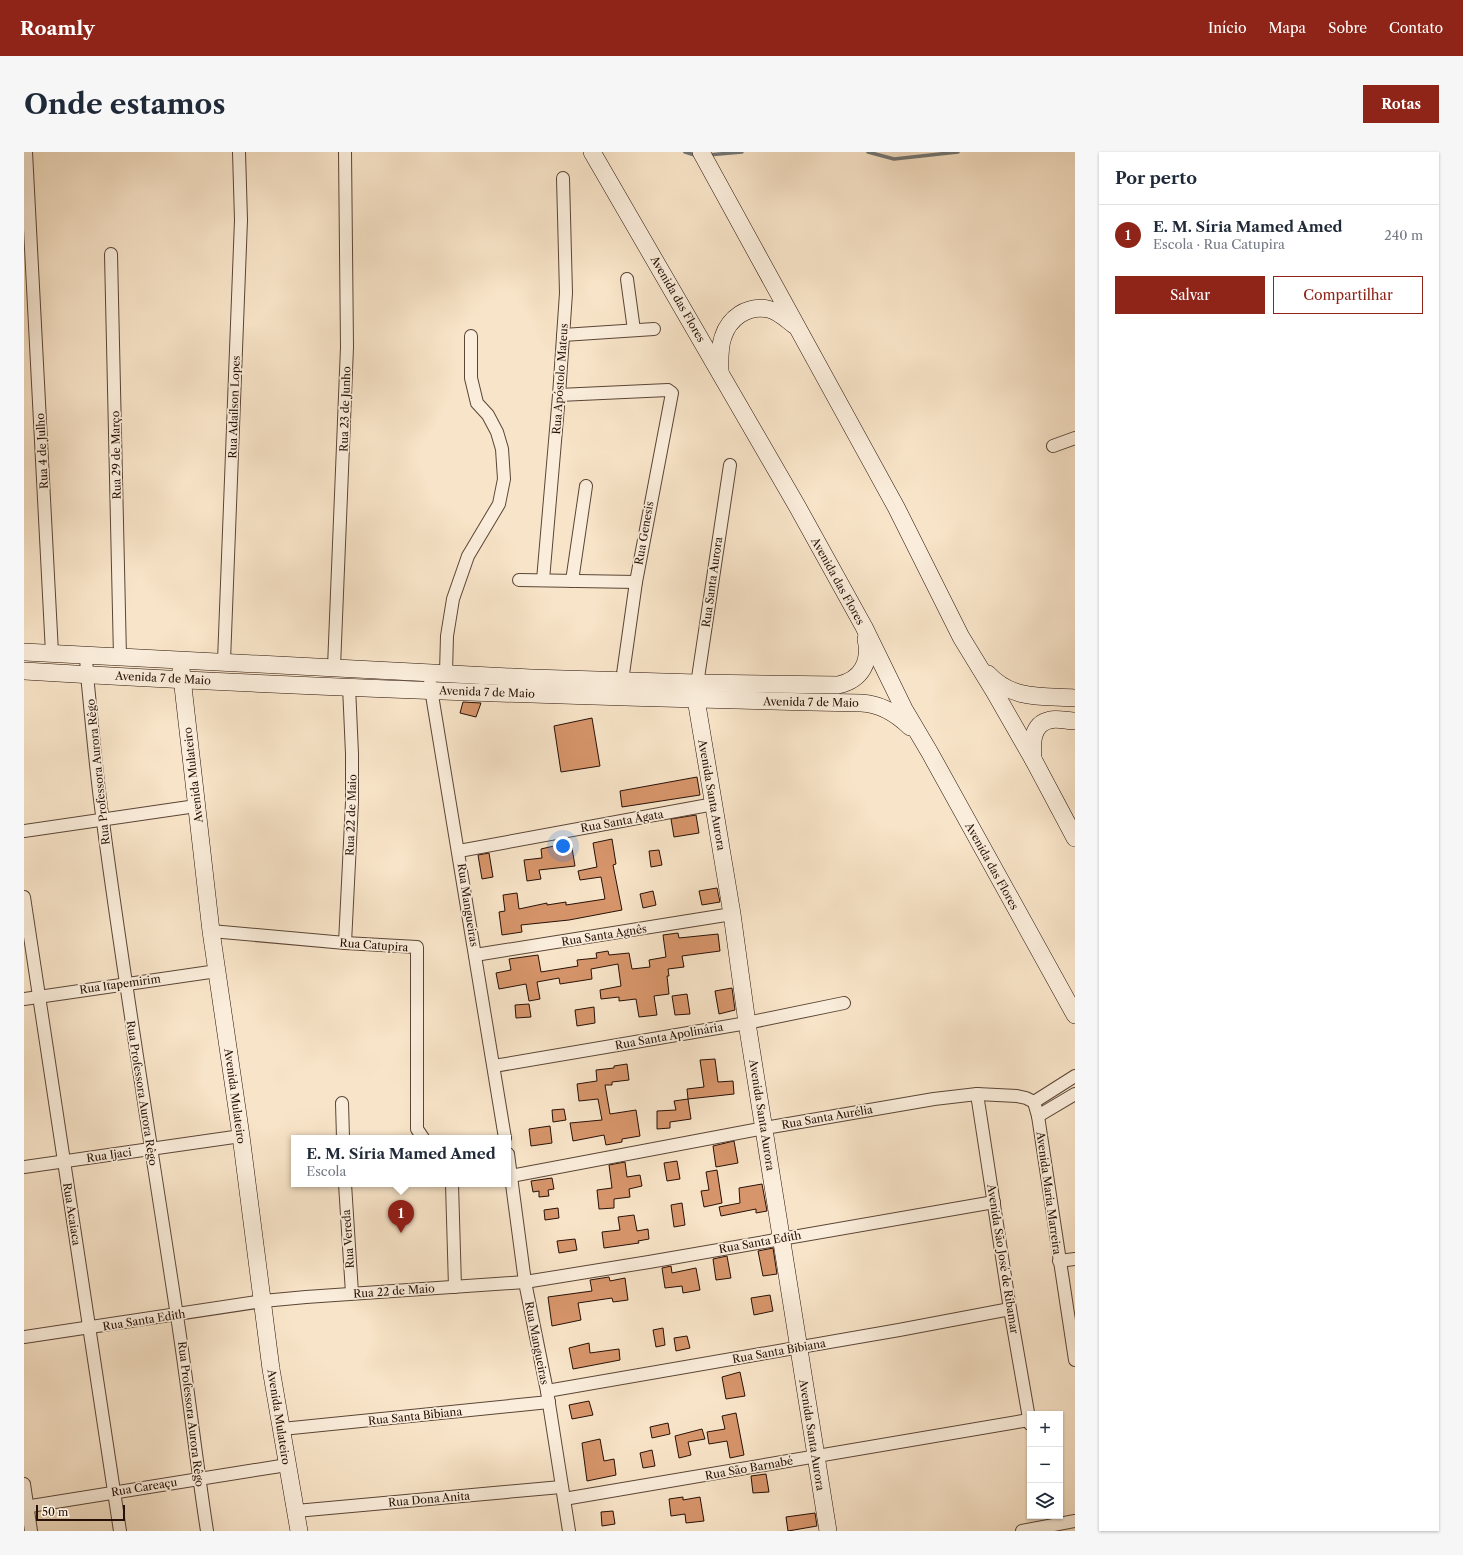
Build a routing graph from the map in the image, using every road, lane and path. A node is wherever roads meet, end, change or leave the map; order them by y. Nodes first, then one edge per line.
1 (26, 152) edge
2 (239, 152) edge
3 (345, 152) edge
4 (592, 152) edge
5 (701, 152) edge
6 (563, 178) dead end
7 (111, 254) dead end
8 (627, 280) dead end
9 (798, 328) junction
10 (654, 329) dead end
11 (634, 330) junction
12 (563, 335) junction
13 (471, 336) dead end
14 (720, 372) junction
15 (560, 395) junction
16 (1075, 438) edge
17 (1053, 446) dead end
18 (730, 465) dead end
19 (586, 486) dead end
20 (519, 580) dead end
21 (544, 580) junction
22 (572, 581) junction
23 (636, 582) junction
24 (864, 627) junction
25 (961, 637) junction
26 (24, 652) edge
27 (52, 653) junction
28 (86, 655) junction
29 (120, 656) junction
30 (180, 659) junction
31 (224, 661) junction
32 (334, 667) junction
33 (24, 671) edge
34 (428, 672) junction
35 (446, 672) junction
36 (87, 675) junction
37 (182, 680) junction
38 (622, 680) junction
39 (349, 686) junction
40 (431, 690) junction
41 (696, 691) junction
42 (1075, 698) edge
43 (1075, 721) edge
44 (930, 753) junction
45 (1033, 759) junction
46 (714, 804) junction
47 (196, 806) junction
48 (102, 820) junction
49 (24, 831) edge
50 (1075, 838) edge
51 (459, 851) junction
52 (24, 897) edge
53 (732, 914) junction
54 (211, 931) junction
55 (344, 943) junction
56 (475, 956) junction
57 (217, 971) junction
58 (126, 983) junction
59 (40, 997) junction
60 (24, 999) edge
61 (844, 1004) dead end
62 (1075, 1015) edge
63 (747, 1023) junction
64 (494, 1066) junction
65 (1075, 1076) edge
66 (977, 1094) junction
67 (1075, 1094) edge
68 (1034, 1102) junction
69 (342, 1103) dead end
70 (1038, 1116) junction
71 (765, 1128) junction
72 (343, 1135) edge
73 (422, 1135) edge
74 (506, 1135) edge
75 (241, 1136) junction
76 (151, 1149) junction
77 (64, 1161) junction
78 (24, 1167) edge
79 (511, 1176) joint
80 (345, 1187) edge
81 (452, 1187) edge
82 (994, 1202) junction
83 (782, 1238) junction
84 (1075, 1259) edge
85 (1059, 1261) junction
86 (525, 1282) junction
87 (455, 1287) junction
88 (352, 1293) junction
89 (263, 1302) junction
90 (1010, 1309) junction
91 (177, 1314) junction
92 (90, 1328) junction
93 (24, 1337) edge
94 (799, 1348) junction
95 (1075, 1360) edge
96 (548, 1397) junction
97 (1028, 1411) edge
98 (1027, 1422) edge
99 (282, 1429) junction
100 (815, 1456) junction
101 (287, 1465) junction
102 (199, 1478) junction
103 (24, 1484) edge
104 (562, 1487) junction
105 (115, 1492) junction
106 (564, 1499) junction
107 (26, 1506) edge
108 (296, 1511) junction
109 (1075, 1521) edge
110 (1050, 1524) edge
111 (31, 1531) edge
112 (120, 1531) edge
113 (207, 1531) edge
114 (299, 1531) edge
115 (569, 1531) edge
116 (828, 1531) edge
117 (1022, 1531) edge

1 - 27 street, Rua 4 de Julho
2 - 31 street, Rua Adaílson Lopes
3 - 32 street, Rua 23 de Junho
4 - 14 main road, Avenida das Flores
5 - 9 main road
6 - 12 street, Rua Apóstolo Mateus
7 - 29 street, Rua 29 de Março
8 - 11 street
9 - 14 main road
9 - 25 main road
10 - 11 street
11 - 12 street
12 - 15 street, Rua Apóstolo Mateus
13 - 35 street
14 - 24 main road, Avenida das Flores
15 - 21 street, Rua Apóstolo Mateus
15 - 23 street, Rua Genesis
16 - 17 street
18 - 41 street, Rua Santa Aurora
19 - 22 street
20 - 21 street
21 - 22 street
22 - 23 street
23 - 38 street, Rua Genesis
24 - 41 main road, Avenida 7 de Maio
24 - 44 main road, Avenida das Flores
25 - 42 main road
25 - 45 main road
26 - 27 main road, Avenida 7 de Maio
27 - 28 main road, Avenida 7 de Maio
28 - 29 main road, Avenida 7 de Maio
28 - 36 street, Rua Professora Aurora Rêgo
29 - 30 main road, Avenida 7 de Maio
30 - 31 main road, Avenida 7 de Maio
30 - 37 main road, Avenida Mulateiro
31 - 32 main road, Avenida 7 de Maio
32 - 34 main road, Avenida 7 de Maio
33 - 36 main road, Avenida 7 de Maio
34 - 35 main road, Avenida 7 de Maio
34 - 40 street, Rua Mangueiras
35 - 38 main road, Avenida 7 de Maio
36 - 37 main road, Avenida 7 de Maio
36 - 48 street, Rua Professora Aurora Rêgo
37 - 39 main road, Avenida 7 de Maio
37 - 47 main road, Avenida Mulateiro
38 - 41 main road, Avenida 7 de Maio
39 - 40 main road, Avenida 7 de Maio
39 - 55 street, Rua 22 de Maio
40 - 41 main road, Avenida 7 de Maio
40 - 51 street, Rua Mangueiras
41 - 44 main road, Avenida 7 de Maio
41 - 46 main road, Avenida Santa Aurora
43 - 45 main road
44 - 62 main road, Avenida das Flores
45 - 50 main road
46 - 51 street, Rua Santa Ágata
46 - 53 main road, Avenida Santa Aurora
47 - 48 street
47 - 54 main road, Avenida Mulateiro
48 - 49 street
48 - 58 street, Rua Professora Aurora Rêgo
51 - 56 street, Rua Mangueiras
52 - 59 street, Rua Acaiaca
53 - 56 street, Rua Santa Agnês
53 - 63 main road, Avenida Santa Aurora
54 - 55 street, Rua Catupira
54 - 57 main road, Avenida Mulateiro
55 - 73 street, Rua Catupira
56 - 64 street, Rua Mangueiras
57 - 58 street, Rua Itapemirim
57 - 75 main road, Avenida Mulateiro
58 - 59 street, Rua Itapemirim
58 - 76 street, Rua Professora Aurora Rêgo
59 - 60 street, Rua Itapemirim
59 - 77 street, Rua Acaiaca
61 - 63 street, Rua Santa Apolinária
63 - 64 street, Rua Santa Apolinária
63 - 71 main road, Avenida Santa Aurora
64 - 74 street, Rua Mangueiras
65 - 68 street
66 - 68 street, Rua Santa Aurélia
66 - 71 street, Rua Santa Aurélia
66 - 82 street, Avenida São José de Ribamar
67 - 70 street, Avenida Maria Marreira
68 - 70 street
69 - 72 street
70 - 85 street, Avenida Maria Marreira
71 - 79 street, Rua Santa Aurélia
71 - 83 main road, Avenida Santa Aurora
75 - 76 street, Rua Ijaci
75 - 89 main road, Avenida Mulateiro
76 - 77 street, Rua Ijaci
76 - 91 street, Rua Professora Aurora Rêgo
77 - 78 street, Rua Ijaci
77 - 92 street, Rua Acaiaca
79 - 86 street, Rua Mangueiras
80 - 88 street, Rua Vereda
81 - 87 street
82 - 83 street, Rua Santa Edith
82 - 90 street, Avenida São José de Ribamar
83 - 86 street, Rua Santa Edith
83 - 94 main road, Avenida Santa Aurora
84 - 85 street
85 - 95 street, Avenida Maria Marreira
86 - 87 street, Rua 22 de Maio
86 - 96 street, Rua Mangueiras
87 - 88 street, Rua 22 de Maio
88 - 89 street, Rua 22 de Maio
89 - 91 street, Rua Santa Edith
89 - 99 main road, Avenida Mulateiro
90 - 94 street, Rua Santa Bibiana
90 - 97 street, Avenida São José de Ribamar
91 - 92 street, Rua Santa Edith
91 - 102 street, Rua Professora Aurora Rêgo
92 - 93 street, Rua Santa Edith
92 - 105 street, Rua Acaiaca
94 - 96 street, Rua Santa Bibiana
94 - 100 main road, Avenida Santa Aurora
96 - 99 street, Rua Santa Bibiana
96 - 104 street, Rua Mangueiras
98 - 100 street, Rua São Barnabé
99 - 101 main road, Avenida Mulateiro
100 - 106 street, Rua São Barnabé
100 - 116 main road, Avenida Santa Aurora
101 - 102 street, Rua Careaçu
101 - 108 main road, Avenida Mulateiro
102 - 105 street, Rua Careaçu
102 - 113 street, Rua Professora Aurora Rêgo
103 - 107 street
104 - 106 street, Rua Mangueiras
104 - 108 street, Rua Dona Anita
105 - 107 street, Rua Careaçu
105 - 112 street, Rua Acaiaca
106 - 115 street, Rua Mangueiras
107 - 111 street
108 - 114 main road, Avenida Mulateiro
109 - 110 street
110 - 117 street

